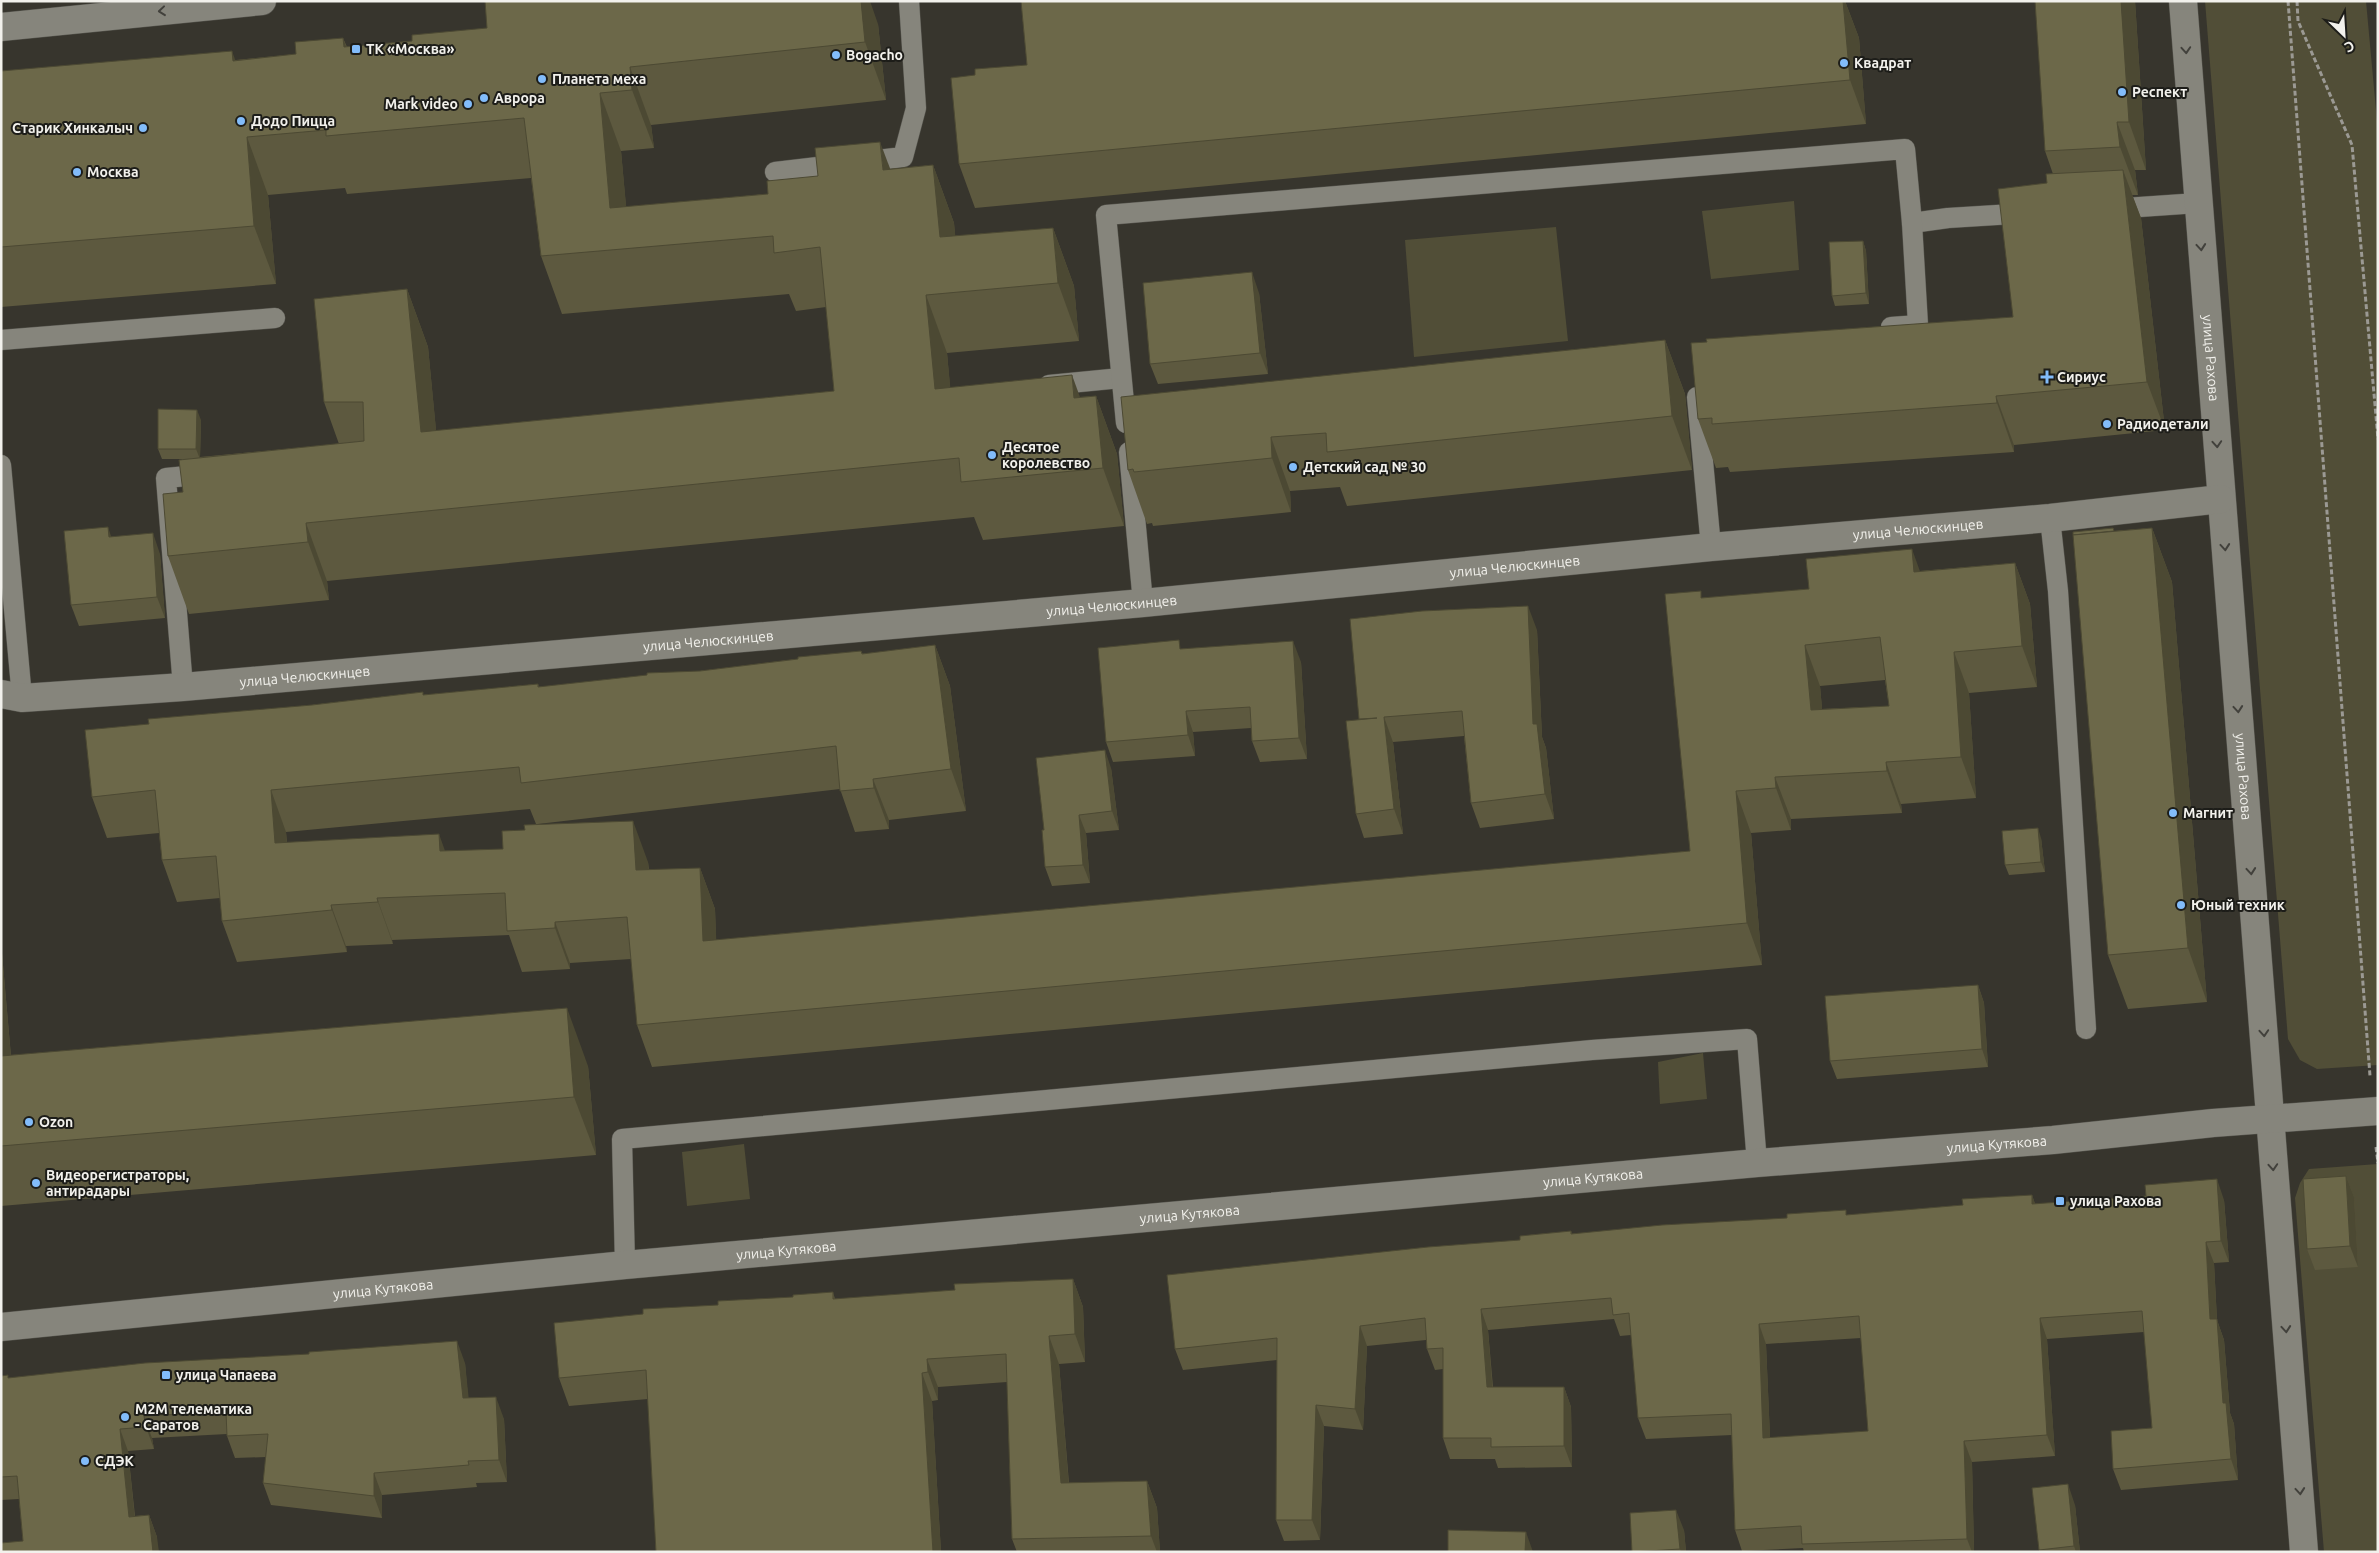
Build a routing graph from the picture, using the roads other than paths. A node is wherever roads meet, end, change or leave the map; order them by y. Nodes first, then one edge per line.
1 (262, 1) edge
2 (909, 1) edge
3 (2183, 1) edge
4 (1, 27) edge
5 (775, 172) dead end
6 (2198, 203) junction
7 (2094, 210) edge
8 (2046, 212) edge
9 (1912, 223) junction
10 (275, 318) dead end
11 (1869, 329) edge
12 (1, 340) edge
13 (1121, 378) junction
14 (1696, 383) edge
15 (1031, 386) edge
16 (1, 465) edge
17 (225, 473) edge
18 (2221, 498) junction
19 (2050, 518) junction
20 (1711, 547) junction
21 (1143, 603) junction
22 (183, 687) junction
23 (12, 696) edge
24 (2086, 1028) dead end
25 (2375, 1112) edge
26 (2270, 1119) junction
27 (1757, 1163) junction
28 (625, 1265) junction
29 (1, 1327) edge
30 (2304, 1552) edge

1 -> 4 street
2 - 5 lane
3 -> 6 street, улица Рахова
6 - 7 lane
6 -> 18 street, улица Рахова
8 - 9 lane
9 - 11 lane
9 - 13 lane
10 - 12 lane
13 - 15 lane
13 - 21 lane
14 - 20 lane
16 - 23 lane
17 - 22 lane
18 - 19 street, улица Челюскинцев
18 -> 26 street, улица Рахова
19 - 20 street, улица Челюскинцев
19 - 24 lane
20 - 21 street, улица Челюскинцев
21 - 22 street, улица Челюскинцев
22 - 23 street, улица Челюскинцев
25 - 26 street, улица Кутякова
26 - 27 street, улица Кутякова
26 -> 30 street, улица Рахова
27 - 28 street, улица Кутякова
27 - 28 lane
28 - 29 street, улица Кутякова

